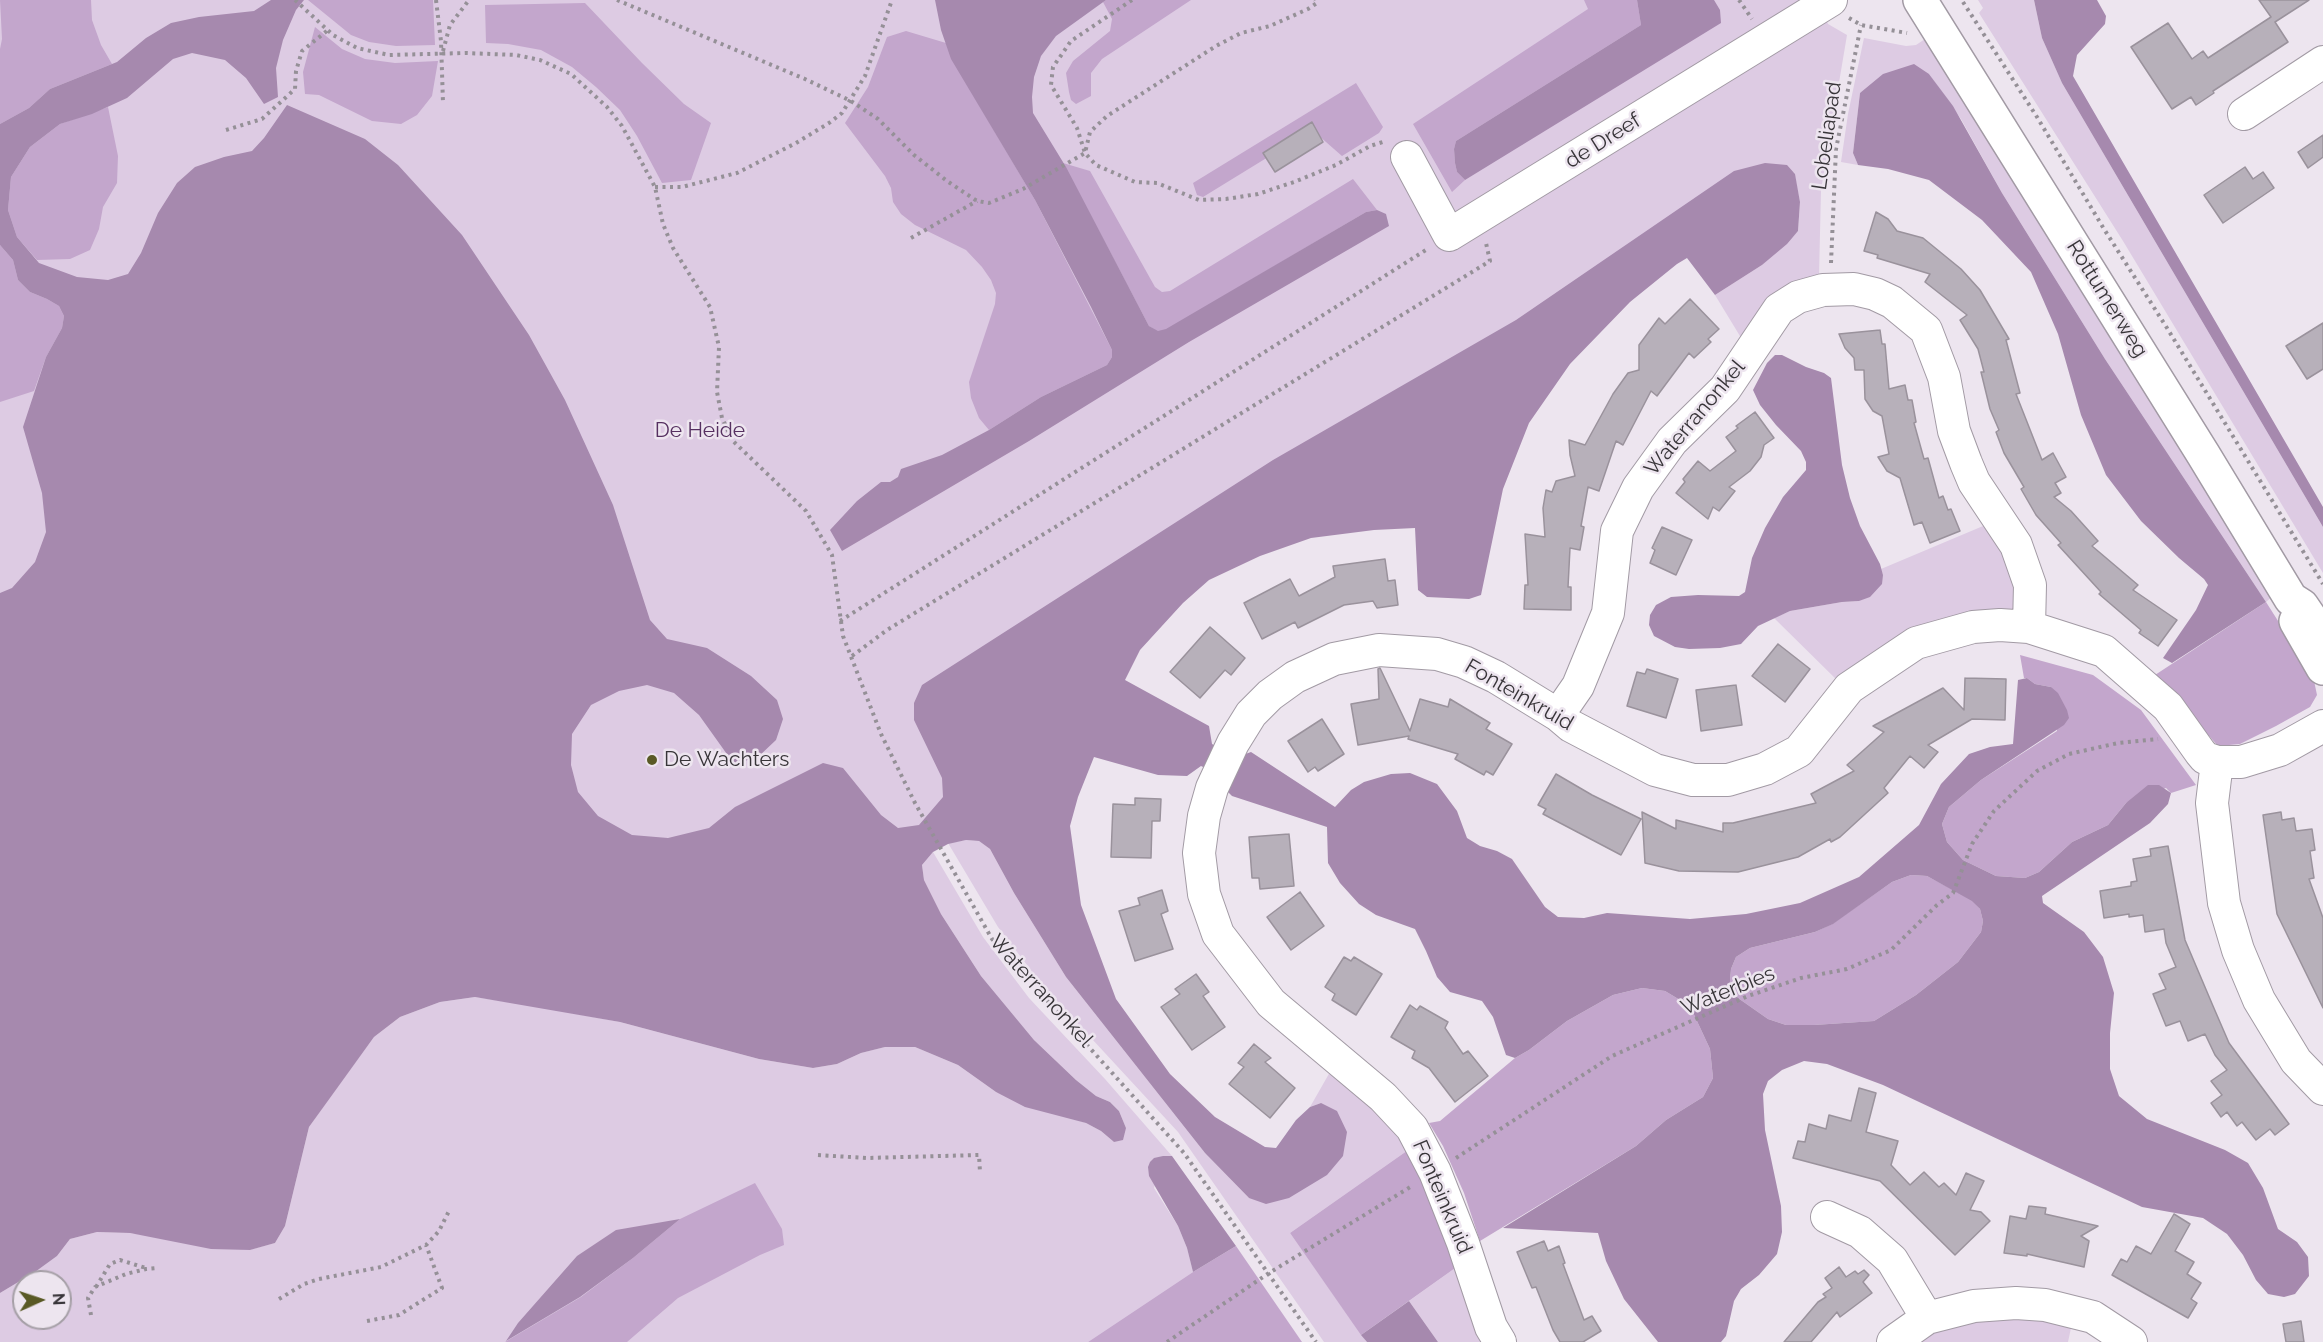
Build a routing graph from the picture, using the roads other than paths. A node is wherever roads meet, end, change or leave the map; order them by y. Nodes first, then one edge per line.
1 (1920, 0) edge
2 (1838, 7) edge
3 (2323, 62) edge
4 (2244, 114) dead end
5 (1401, 147) road end
6 (2291, 599) junction
7 (2029, 627) junction
8 (2323, 637) edge
9 (2323, 668) edge
10 (1558, 715) junction
11 (2323, 726) edge
12 (2217, 762) junction
13 (2323, 1089) edge
14 (1827, 1218) dead end
15 (1927, 1318) junction
16 (1500, 1342) edge
17 (1893, 1342) edge
18 (2131, 1342) edge

1 - 6 main road, Rottumerweg
2 - 5 street, de Dreef
3 - 4 street
6 - 8 main road, Rottumerweg
6 - 9 main road, Rottumerweg
7 - 10 street, Fonteinkruid
7 - 10 street, Waterranonkel
7 - 12 street, Fonteinkruid
10 - 16 street, Fonteinkruid
11 - 12 street
12 - 13 street
14 - 15 street
15 - 17 street
15 - 18 street

